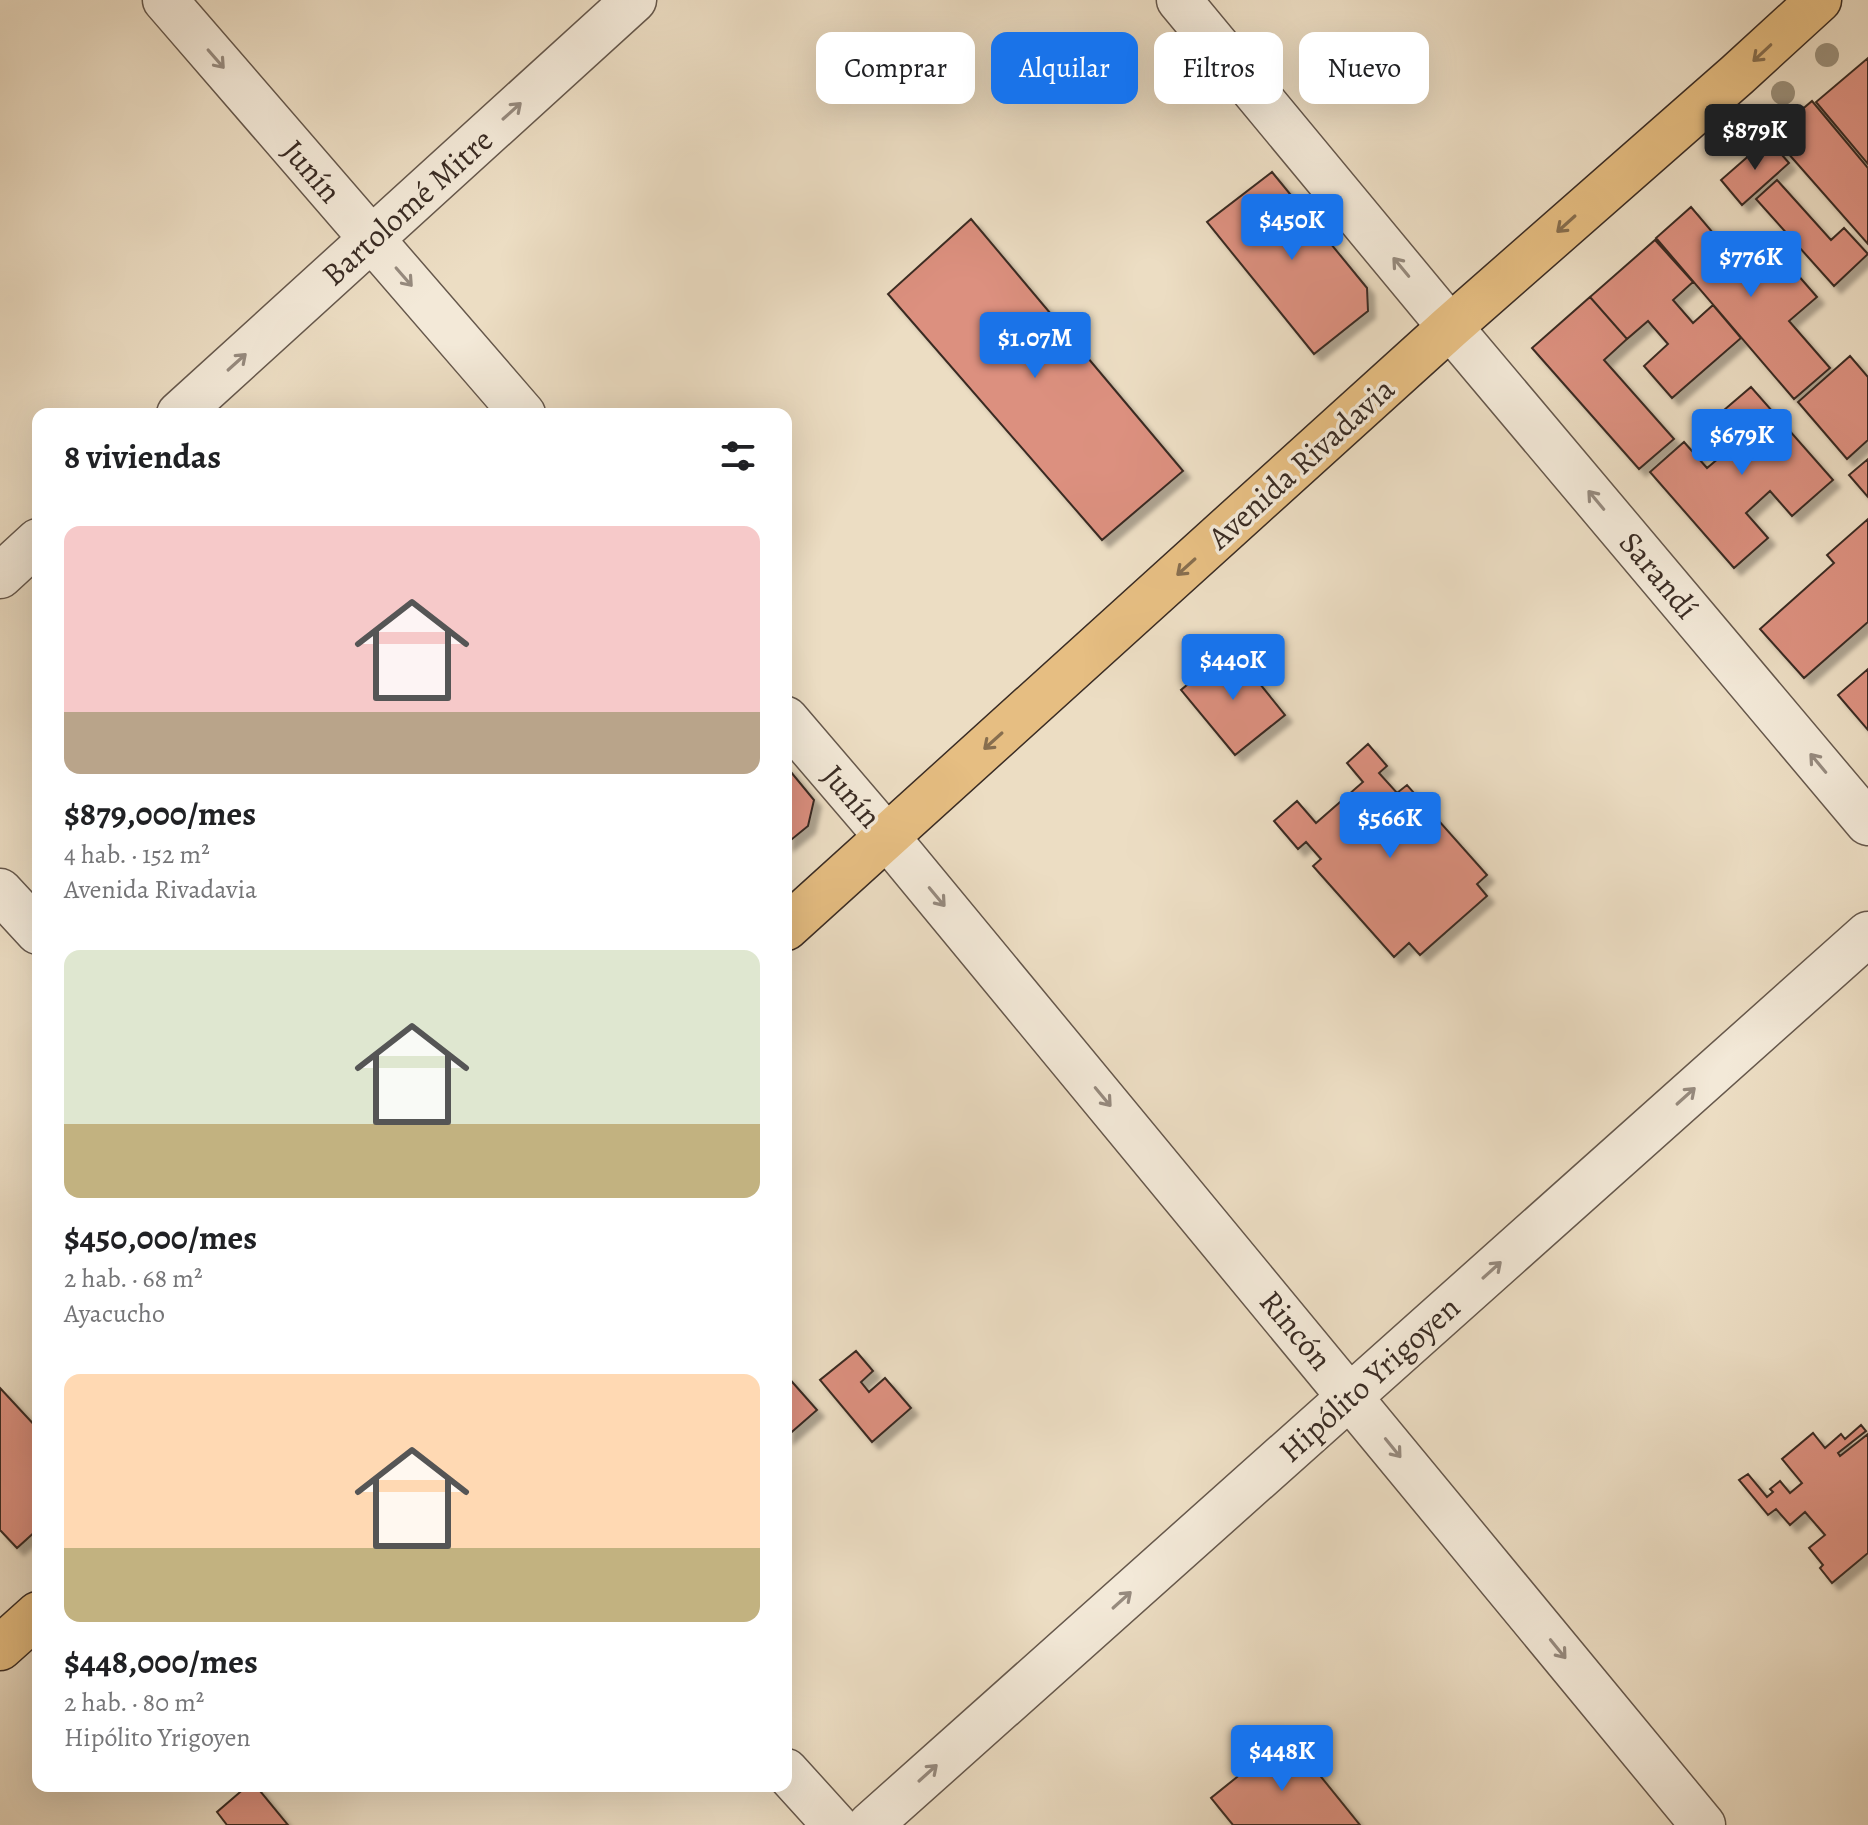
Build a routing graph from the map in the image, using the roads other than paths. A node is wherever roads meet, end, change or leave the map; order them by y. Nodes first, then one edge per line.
1 (165, 0) edge
2 (634, 0) edge
3 (1179, 0) edge
4 (1819, 0) edge
5 (372, 239) junction
6 (1450, 327) junction
7 (186, 408) edge
8 (518, 408) edge
9 (32, 547) edge
10 (0, 576) edge
11 (792, 726) edge
12 (1868, 823) edge
13 (887, 837) junction
14 (0, 891) edge
15 (792, 923) edge
16 (32, 926) edge
17 (1868, 934) edge
18 (1350, 1396) junction
19 (32, 1619) edge
20 (0, 1648) edge
21 (792, 1778) edge
22 (835, 1825) edge
23 (870, 1825) edge
24 (1703, 1825) edge

1 -> 5 street, Junín
5 -> 2 street, Bartolomé Mitre
6 -> 3 street, Sarandí
4 -> 6 main road, Avenida Rivadavia
7 -> 5 street, Bartolomé Mitre
5 -> 8 street, Junín
12 -> 6 street, Sarandí
6 -> 13 main road, Avenida Rivadavia
9 - 10 street
11 - 13 street, Junín
13 - 15 main road, Avenida Rivadavia
13 -> 18 street, Rincón
14 - 16 street
18 -> 17 street, Hipólito Yrigoyen
23 -> 18 street, Hipólito Yrigoyen
18 -> 24 street, Rincón
19 - 20 main road
21 - 22 street

